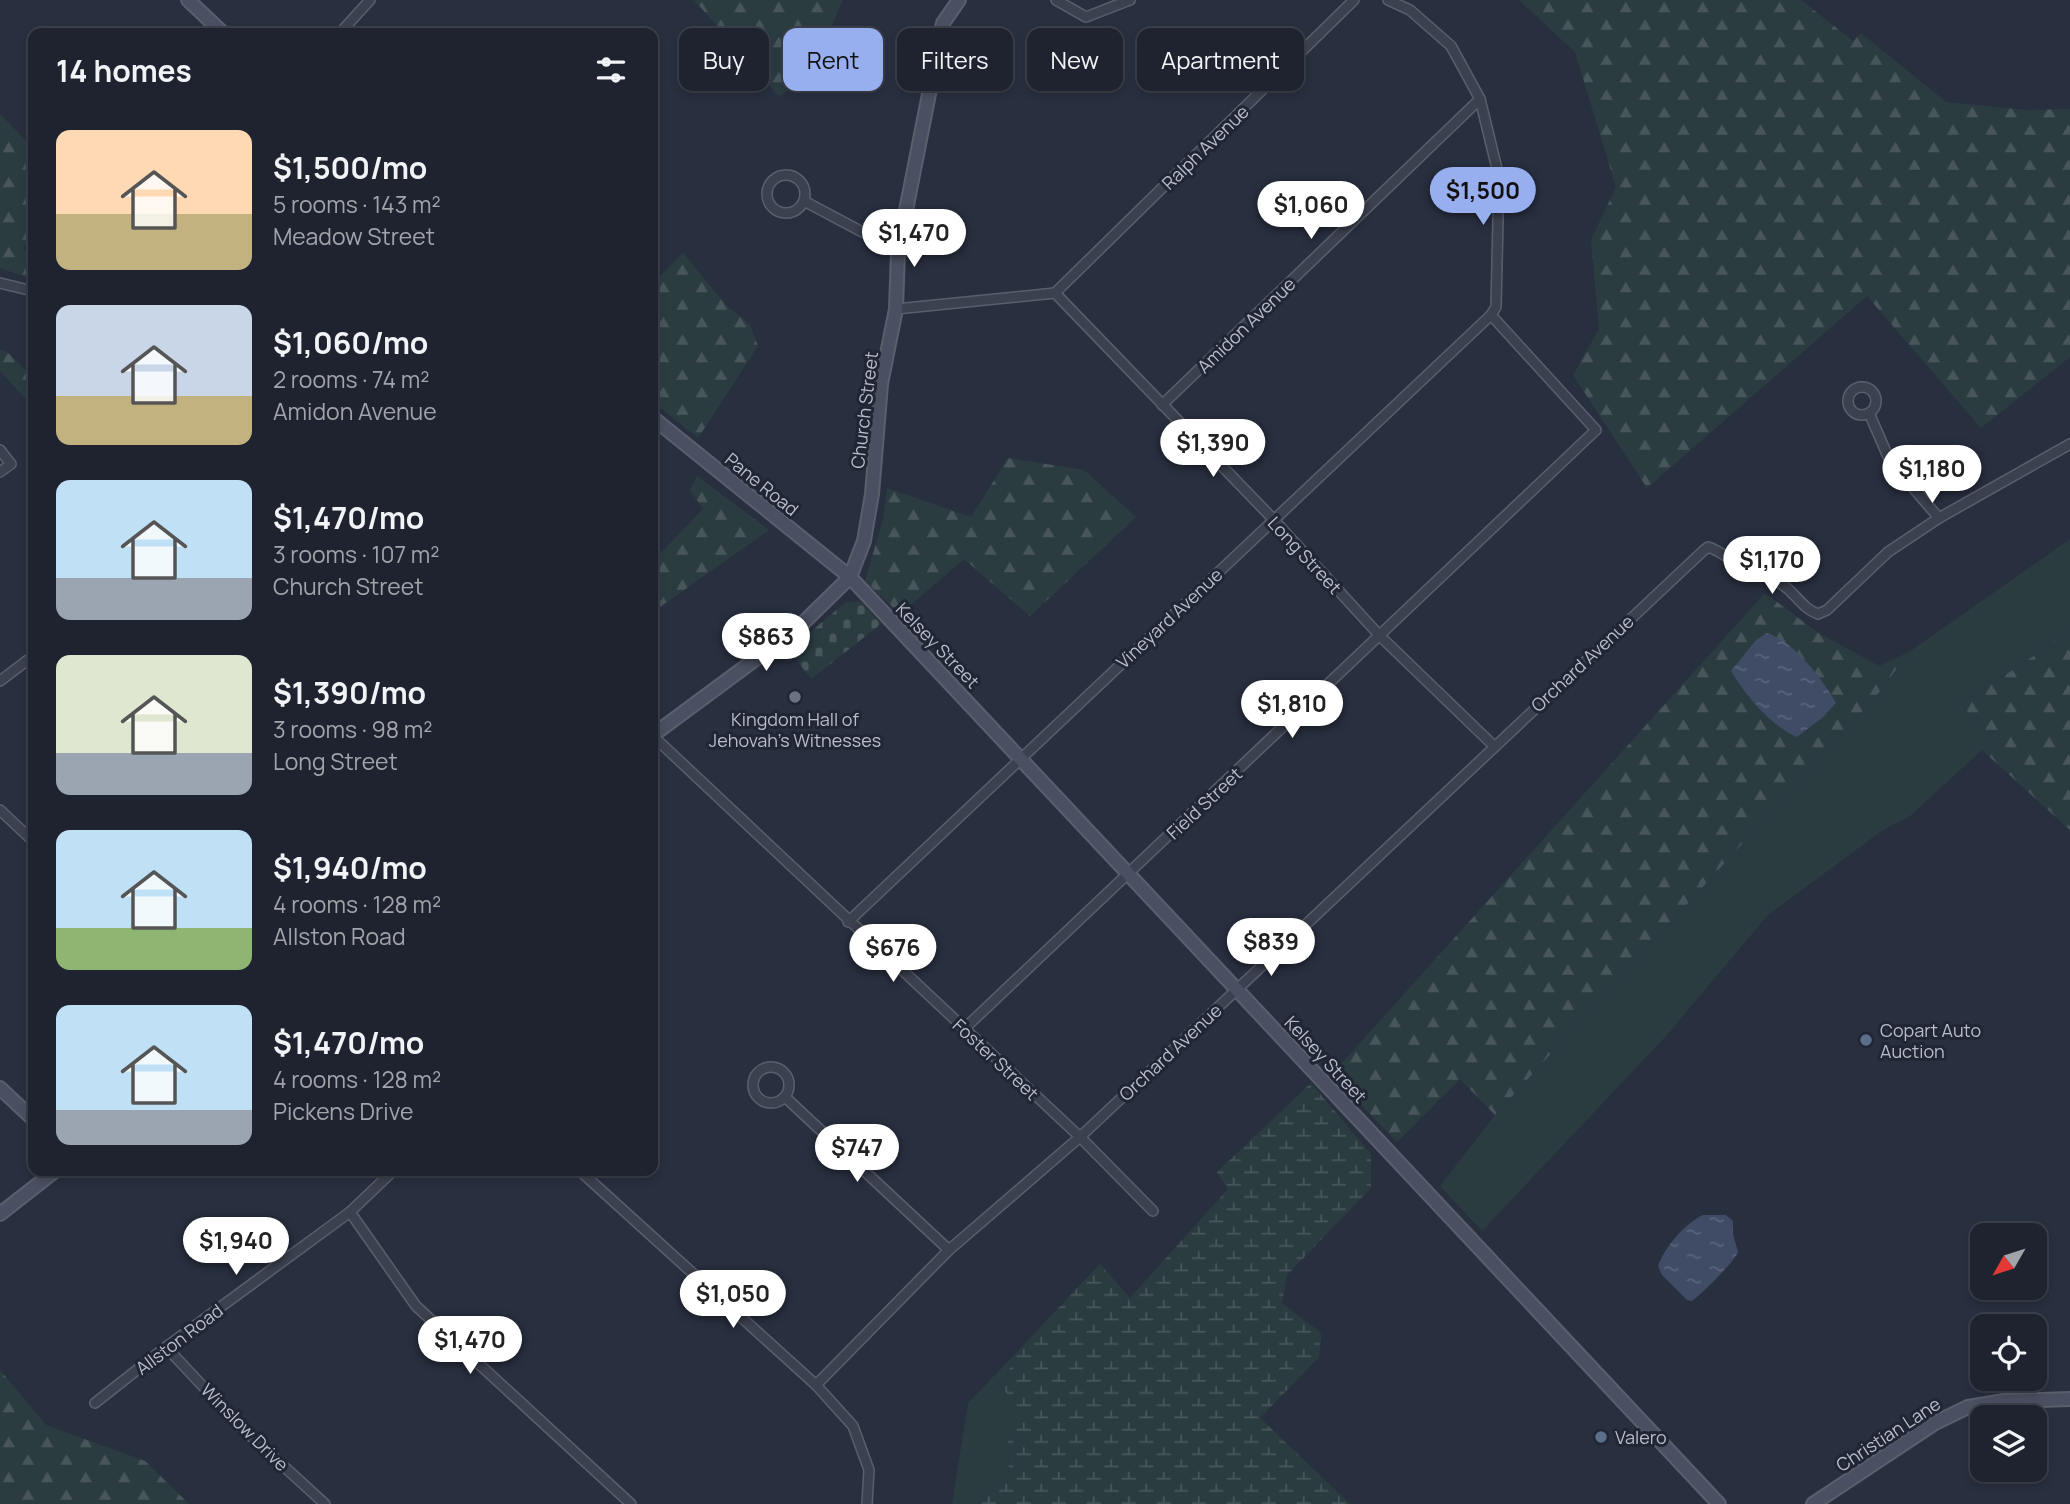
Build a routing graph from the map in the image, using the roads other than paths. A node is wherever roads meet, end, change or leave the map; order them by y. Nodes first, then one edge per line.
1 (188, 0) edge
2 (370, 0) edge
3 (959, 0) edge
4 (1056, 0) edge
5 (1130, 0) edge
6 (1354, 0) edge
7 (1388, 0) edge
8 (218, 28) edge
9 (345, 28) edge
10 (1480, 99) junction
11 (804, 201) junction
12 (898, 251) junction
13 (0, 283) edge
14 (28, 290) edge
15 (1055, 293) junction
16 (897, 309) junction
17 (1491, 316) junction
18 (1162, 405) junction
19 (1869, 413) dead end
20 (658, 422) edge
21 (2070, 444) edge
22 (0, 450) edge
23 (0, 472) edge
24 (1939, 518) junction
25 (1274, 520) junction
26 (850, 577) junction
27 (1380, 636) junction
28 (28, 660) edge
29 (0, 681) edge
30 (658, 732) edge
31 (658, 741) edge
32 (1494, 746) junction
33 (1021, 757) junction
34 (0, 810) edge
35 (28, 836) edge
36 (1129, 874) junction
37 (848, 922) junction
38 (1236, 990) junction
39 (964, 1029) junction
40 (0, 1088) edge
41 (785, 1097) junction
42 (28, 1114) edge
43 (1080, 1137) junction
44 (49, 1176) edge
45 (388, 1176) edge
46 (586, 1176) edge
47 (1153, 1211) dead end
48 (349, 1212) junction
49 (0, 1214) edge
50 (949, 1250) junction
51 (166, 1348) junction
52 (816, 1385) junction
53 (2070, 1399) edge
54 (95, 1403) dead end
55 (325, 1504) edge
56 (631, 1504) edge
57 (867, 1504) edge
58 (1719, 1504) edge
59 (1813, 1504) edge

1 - 8 street
2 - 9 street
3 - 12 street, Church Street
4 - 5 street
6 - 15 street, Ralph Avenue
7 - 10 street
10 - 17 street
10 - 18 street, Amidon Avenue
11 - 11 street
11 - 12 street
12 - 16 street, Church Street
13 - 14 street
15 - 16 street
15 - 18 street, Long Street
16 - 26 street, Church Street
17 - 25 street, Vineyard Avenue
17 - 27 street, Field Street
18 - 25 street, Long Street
19 - 24 street
20 - 26 street, Pane Road
21 - 24 street
22 - 23 street
24 - 32 street, Orchard Avenue
25 - 27 street, Long Street
25 - 33 street, Vineyard Avenue
26 - 30 street, Church Street
26 - 33 street, Kelsey Street
27 - 32 street, Long Street
27 - 36 street, Field Street
28 - 29 street
31 - 37 street, Foster Street
32 - 38 street, Orchard Avenue
33 - 36 street, Kelsey Street
33 - 37 street, Vineyard Avenue
34 - 35 street
36 - 38 street, Kelsey Street
36 - 39 street, Field Street
37 - 39 street, Foster Street
38 - 43 street, Orchard Avenue
38 - 58 street, Kelsey Street
39 - 43 street, Foster Street
40 - 42 street
41 - 41 street
41 - 50 street
43 - 47 street, Foster Street
43 - 50 street, Orchard Avenue
44 - 49 street
45 - 48 street, Allston Road
46 - 52 street
48 - 51 street, Allston Road
48 - 56 street
50 - 52 street, Orchard Avenue
51 - 54 street, Allston Road
51 - 55 street, Winslow Drive
52 - 57 street
53 - 59 street, Christian Lane

